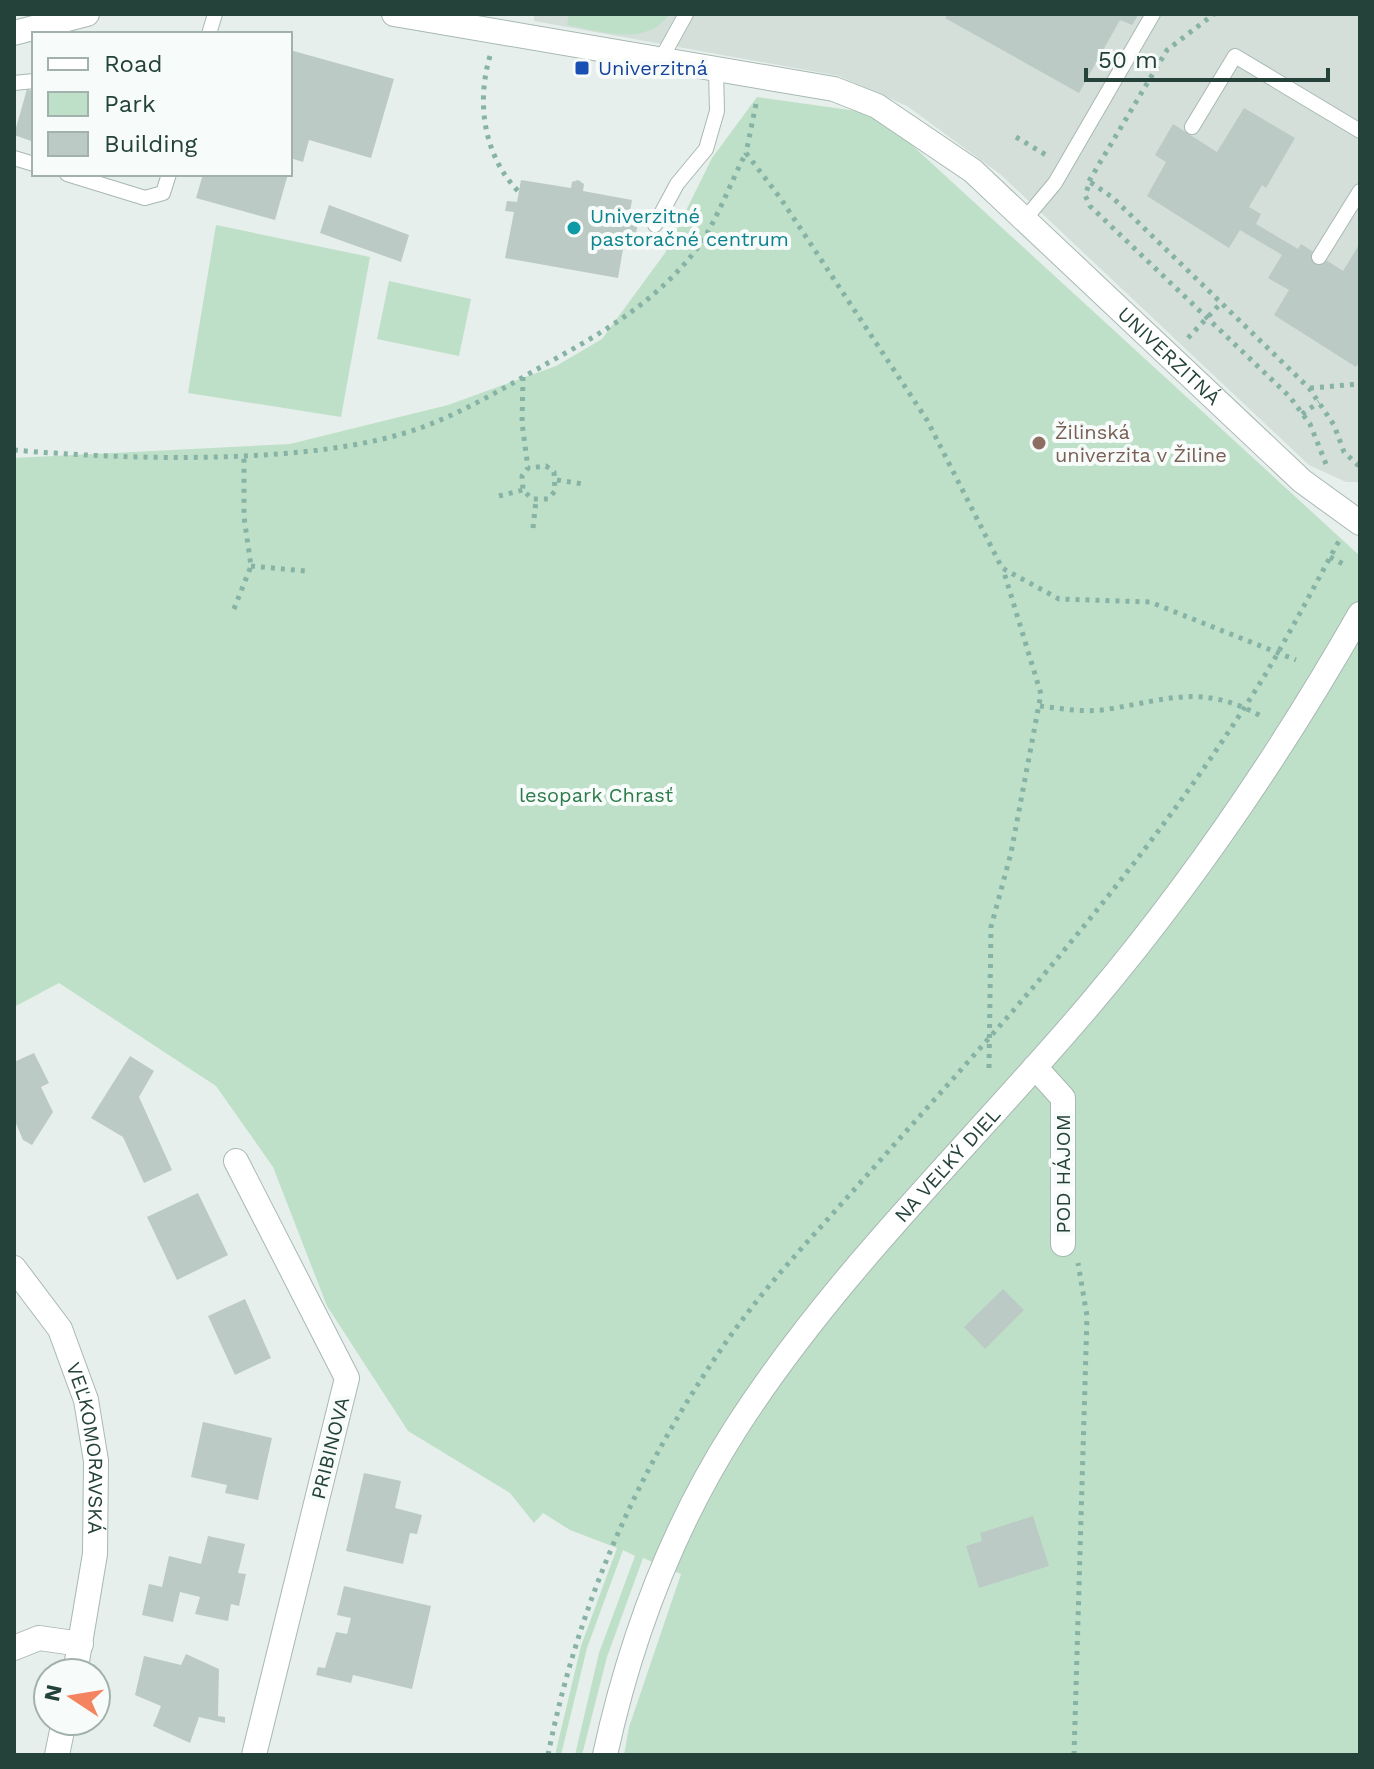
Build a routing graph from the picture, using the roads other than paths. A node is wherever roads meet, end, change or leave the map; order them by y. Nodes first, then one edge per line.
1 (87, 14) edge
2 (394, 14) edge
3 (686, 14) edge
4 (1153, 14) edge
5 (14, 33) edge
6 (660, 61) junction
7 (716, 70) junction
8 (1192, 127) dead end
9 (1360, 131) edge
10 (74, 176) edge
11 (168, 176) edge
12 (1360, 191) edge
13 (1024, 220) junction
14 (655, 225) dead end
15 (1319, 257) dead end
16 (1356, 521) edge
17 (1360, 614) edge
18 (1035, 1067) junction
19 (236, 1161) dead end
20 (1063, 1244) road end
21 (14, 1268) edge
22 (81, 1644) junction
23 (14, 1648) edge
24 (78, 1657) edge
25 (254, 1755) edge
26 (605, 1755) edge

1 - 5 street
2 - 6 street, UNIVERZITNÁ
3 - 6 lane
4 - 13 lane
6 - 7 street, UNIVERZITNÁ
7 - 13 street, UNIVERZITNÁ
7 - 14 lane
8 - 9 lane
10 - 11 lane
12 - 15 lane
13 - 16 street, UNIVERZITNÁ
17 - 18 street, NA VEĽKÝ DIEL
18 - 20 street, POD HÁJOM
18 - 26 street, NA VEĽKÝ DIEL
19 - 25 street, PRIBINOVA
21 - 22 street, VEĽKOMORAVSKÁ
22 - 23 street
22 - 24 street, VEĽKOMORAVSKÁ

